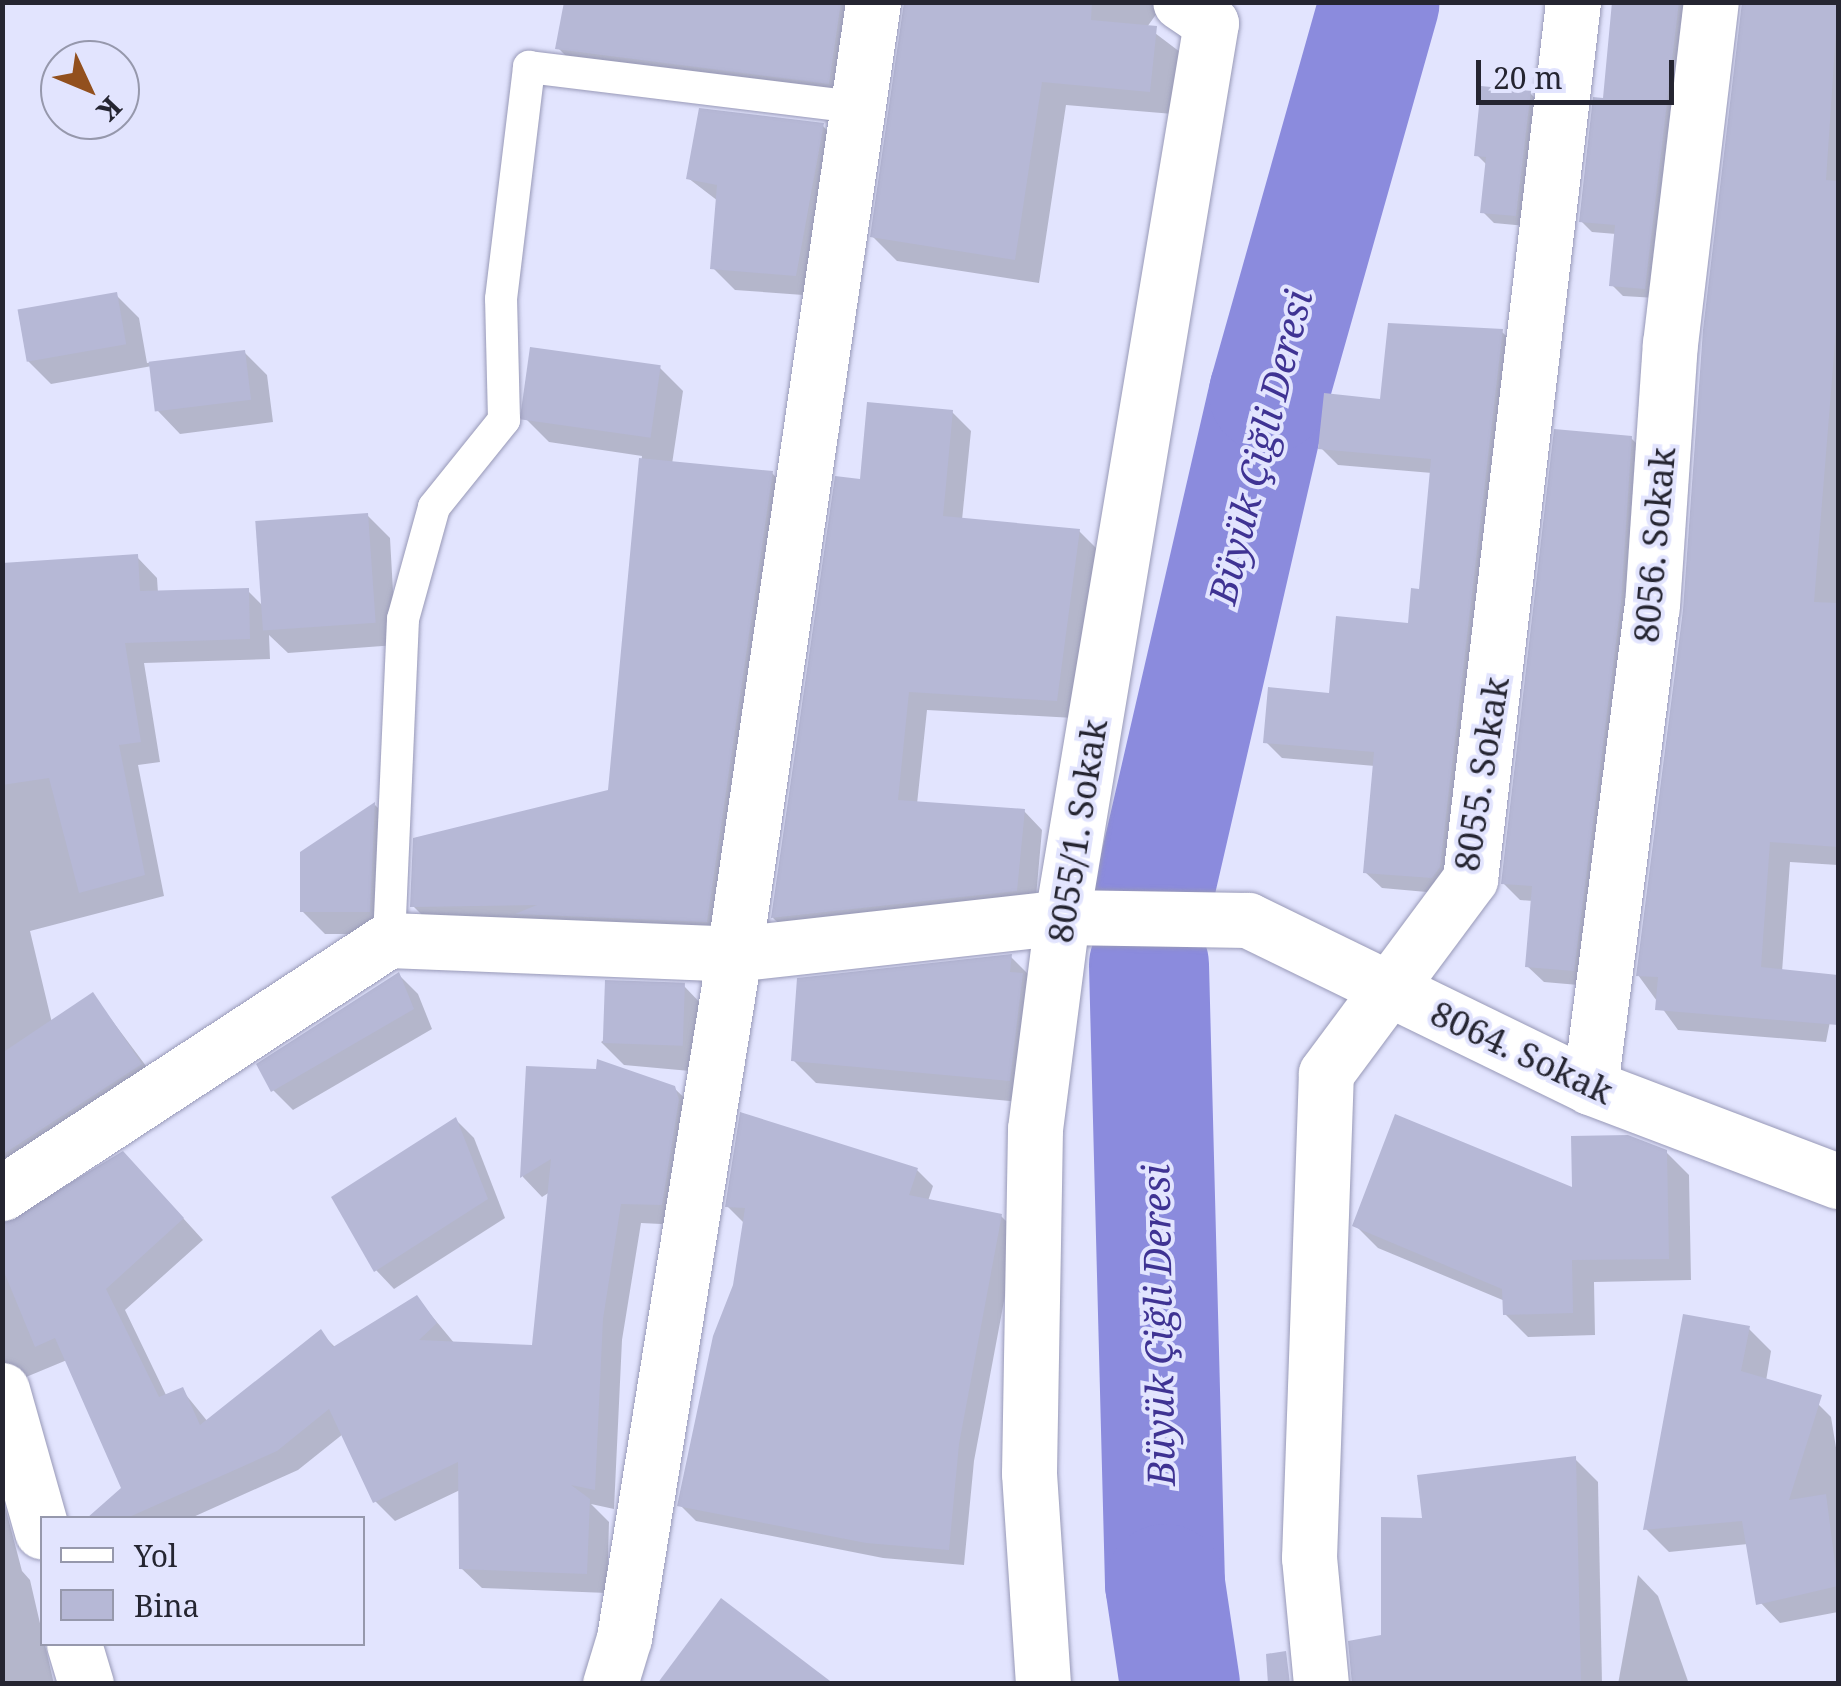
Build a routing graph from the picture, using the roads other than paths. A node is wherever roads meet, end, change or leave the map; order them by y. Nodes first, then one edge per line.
1 (873, 2) edge
2 (1573, 2) edge
3 (1711, 2) edge
4 (1204, 9) edge
5 (855, 106) junction
6 (1075, 918) junction
7 (389, 940) junction
8 (734, 954) junction
9 (1388, 990) junction
10 (1590, 1087) junction
11 (1838, 1181) edge
12 (2, 1193) edge
13 (2, 1390) edge
14 (40, 1524) edge
15 (75, 1646) edge
16 (86, 1684) edge
17 (610, 1684) edge
18 (1043, 1684) edge
19 (1320, 1684) edge

1 - 5 street
2 - 9 street, 8055. Sokak
3 - 10 street, 8056. Sokak
4 - 6 street, 8055/1. Sokak
5 - 7 lane
5 - 8 street
6 - 8 street, 8064. Sokak
6 - 9 street, 8064. Sokak
6 - 18 street, 8055/1. Sokak
7 - 8 street, 8064. Sokak
7 - 12 street
8 - 17 street
9 - 10 street, 8064. Sokak
9 - 19 street, 8055. Sokak
10 - 11 street, 8064. Sokak
13 - 14 street
15 - 16 street

